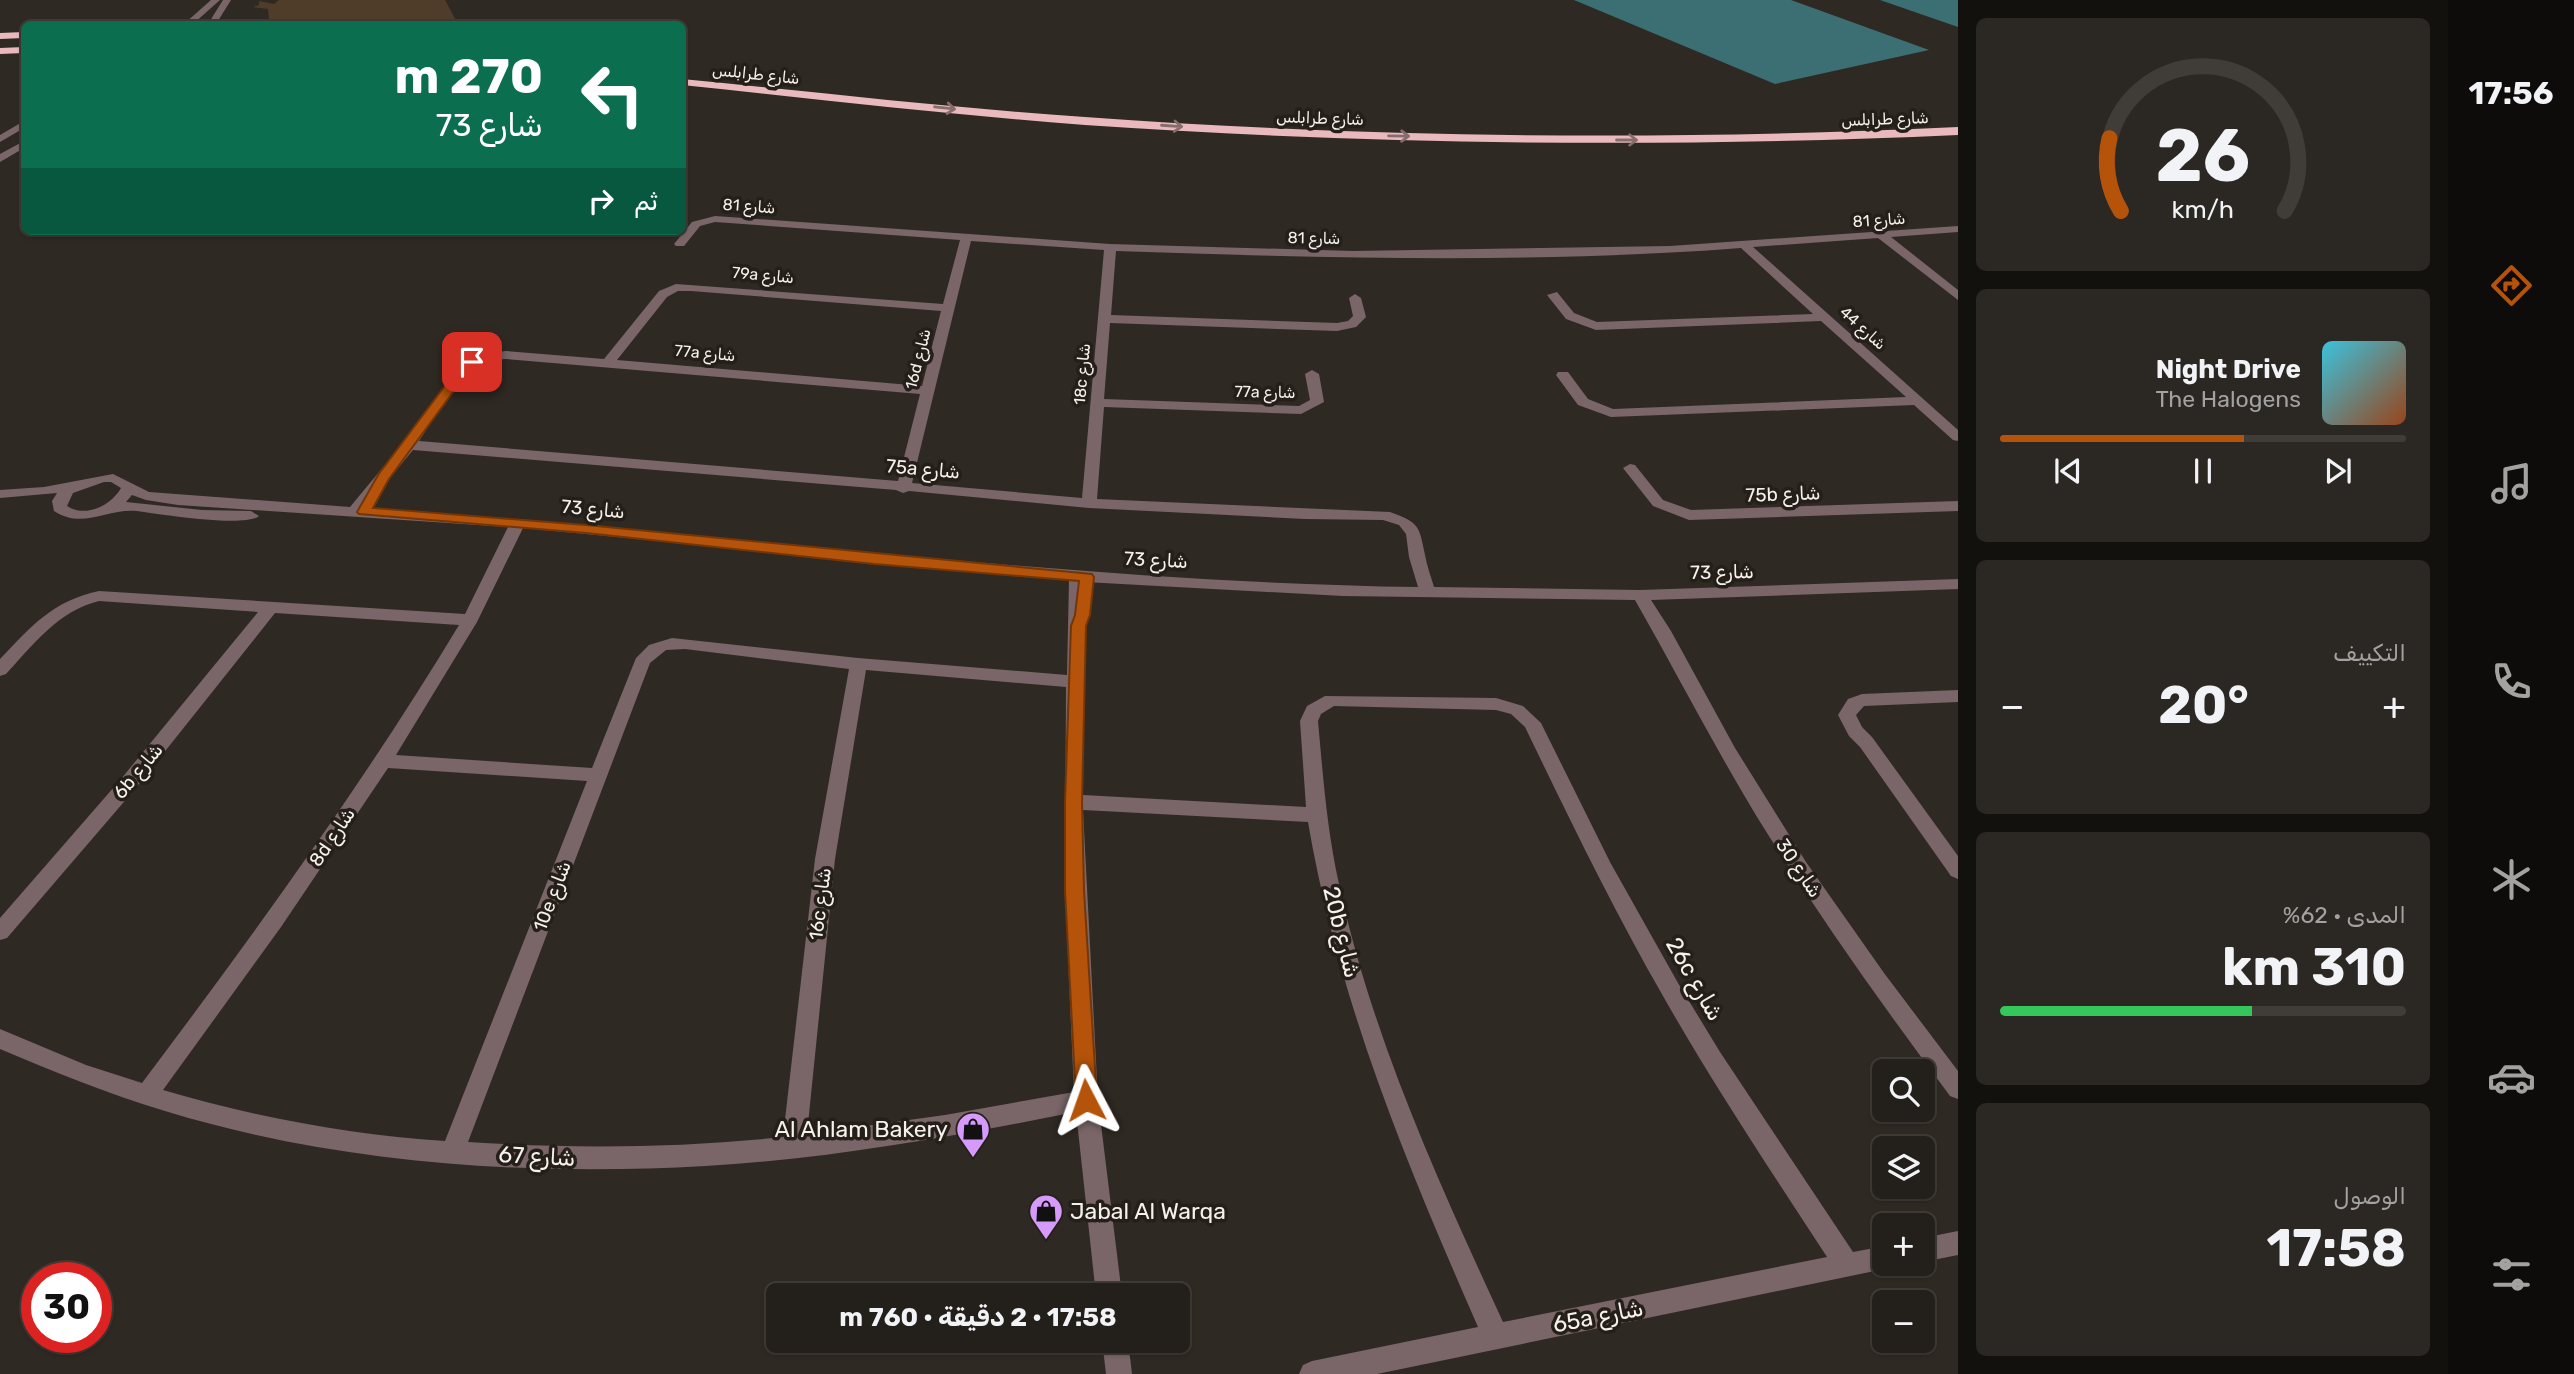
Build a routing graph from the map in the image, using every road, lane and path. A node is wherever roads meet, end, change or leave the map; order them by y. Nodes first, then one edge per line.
1 (216, 0) edge
2 (227, 0) edge
3 (198, 16) junction
4 (185, 21) edge
5 (192, 21) edge
6 (217, 21) edge
7 (21, 35) edge
8 (0, 36) edge
9 (21, 44) edge
10 (0, 45) edge
11 (21, 50) edge
12 (0, 51) edge
13 (21, 56) edge
14 (0, 57) edge
15 (716, 73) dead end
16 (686, 74) edge
17 (741, 78) junction
18 (686, 85) edge
19 (1958, 118) edge
20 (21, 126) edge
21 (1958, 131) edge
22 (0, 139) edge
23 (21, 146) edge
24 (0, 159) edge
25 (1958, 229) edge
26 (1882, 236) junction
27 (966, 238) junction
28 (680, 244) dead end
29 (1745, 246) junction
30 (1110, 247) junction
31 (1553, 295) dead end
32 (1958, 296) edge
33 (1355, 298) dead end
34 (949, 308) junction
35 (1825, 317) junction
36 (1104, 319) junction
37 (608, 363) junction
38 (1312, 373) dead end
39 (1563, 375) dead end
40 (928, 391) junction
41 (1918, 401) junction
42 (1097, 403) junction
43 (1958, 437) edge
44 (409, 445) junction
45 (1630, 468) dead end
46 (84, 482) junction
47 (128, 488) junction
48 (903, 488) junction
49 (0, 494) edge
50 (1089, 503) junction
51 (0, 504) edge
52 (1958, 506) edge
53 (59, 508) junction
54 (102, 511) junction
55 (360, 511) junction
56 (523, 524) junction
57 (1082, 577) junction
58 (1958, 584) edge
59 (1433, 593) junction
60 (1646, 595) junction
61 (271, 606) junction
62 (470, 620) junction
63 (858, 664) junction
64 (0, 670) edge
65 (1075, 682) junction
66 (1958, 696) edge
67 (1517, 710) joint
68 (382, 761) junction
69 (598, 775) junction
70 (1073, 802) junction
71 (1316, 815) junction
72 (1958, 871) edge
73 (0, 932) edge
74 (0, 1039) edge
75 (1958, 1089) edge
76 (147, 1094) junction
77 (1086, 1100) junction
78 (794, 1146) junction
79 (453, 1151) junction
80 (1958, 1243) edge
81 (1935, 1248) edge
82 (1872, 1261) edge
83 (1847, 1266) junction
84 (1108, 1283) edge
85 (1496, 1337) junction
86 (1117, 1353) edge
87 (1119, 1374) edge
88 (1312, 1374) edge

1 - 3 street
2 - 6 street
3 - 4 street
3 - 5 street
7 - 8 highway
9 - 10 highway
11 - 12 highway
13 - 14 highway
15 - 17 highway
16 - 17 highway, شارع طرابلس
17 - 19 highway, شارع طرابلس
18 -> 21 highway, شارع طرابلس
20 - 22 street
23 - 24 street
25 - 26 street, شارع 81
26 - 29 street, شارع 81
26 - 32 street
27 - 28 street, شارع 81
27 - 30 street, شارع 81
27 - 34 street, 16d شارع
29 - 30 street, شارع 81
29 - 35 street, شارع 44
30 - 36 street, 18c شارع
31 - 35 street
33 - 36 street
34 - 37 street, 79a شارع
34 - 40 street, 16d شارع
35 - 41 street, شارع 44
36 - 42 street, 18c شارع
37 - 40 street, 77a شارع
37 - 44 street, 77a شارع
38 - 42 street, 77a شارع
39 - 41 street
40 - 48 street, 16d شارع
41 - 43 street, شارع 44
42 - 50 street, 18c شارع
44 - 48 street, 75a شارع
44 - 55 street
45 - 52 street, 75b شارع
46 - 47 street, شارع 73
46 - 49 street
46 - 53 street
47 - 54 street
47 - 55 street, شارع 73
48 - 50 street, 75a شارع
50 - 59 street, 75a شارع
51 - 53 street
53 - 54 street, شارع 73
54 - 55 street, شارع 73
55 - 56 street, شارع 73
56 - 57 street, شارع 73
56 - 62 street, 8d شارع
57 - 59 street, شارع 73
57 - 65 street
58 - 60 street, شارع 73
59 - 60 street, شارع 73
60 - 75 street, شارع 30
61 - 62 street
61 - 64 street
61 - 73 street, 6b شارع
62 - 68 street, 8d شارع
63 - 65 street
63 - 69 street, 10e شارع
63 - 78 street, 16c شارع
65 - 70 street
66 - 72 street
67 - 71 street, 20b شارع
67 - 83 street, 26c شارع
68 - 69 street
68 - 76 street, 8d شارع
69 - 79 street, 10e شارع
70 - 71 street
70 - 77 street
71 - 85 street, 20b شارع
74 - 76 street, شارع 67
76 - 79 street, شارع 67
77 - 78 street, شارع 67
77 - 84 street
78 - 79 street, شارع 67
80 - 81 street
82 - 83 street, 65a شارع
83 - 85 street, 65a شارع
85 - 88 street, 65a شارع
86 - 87 street

